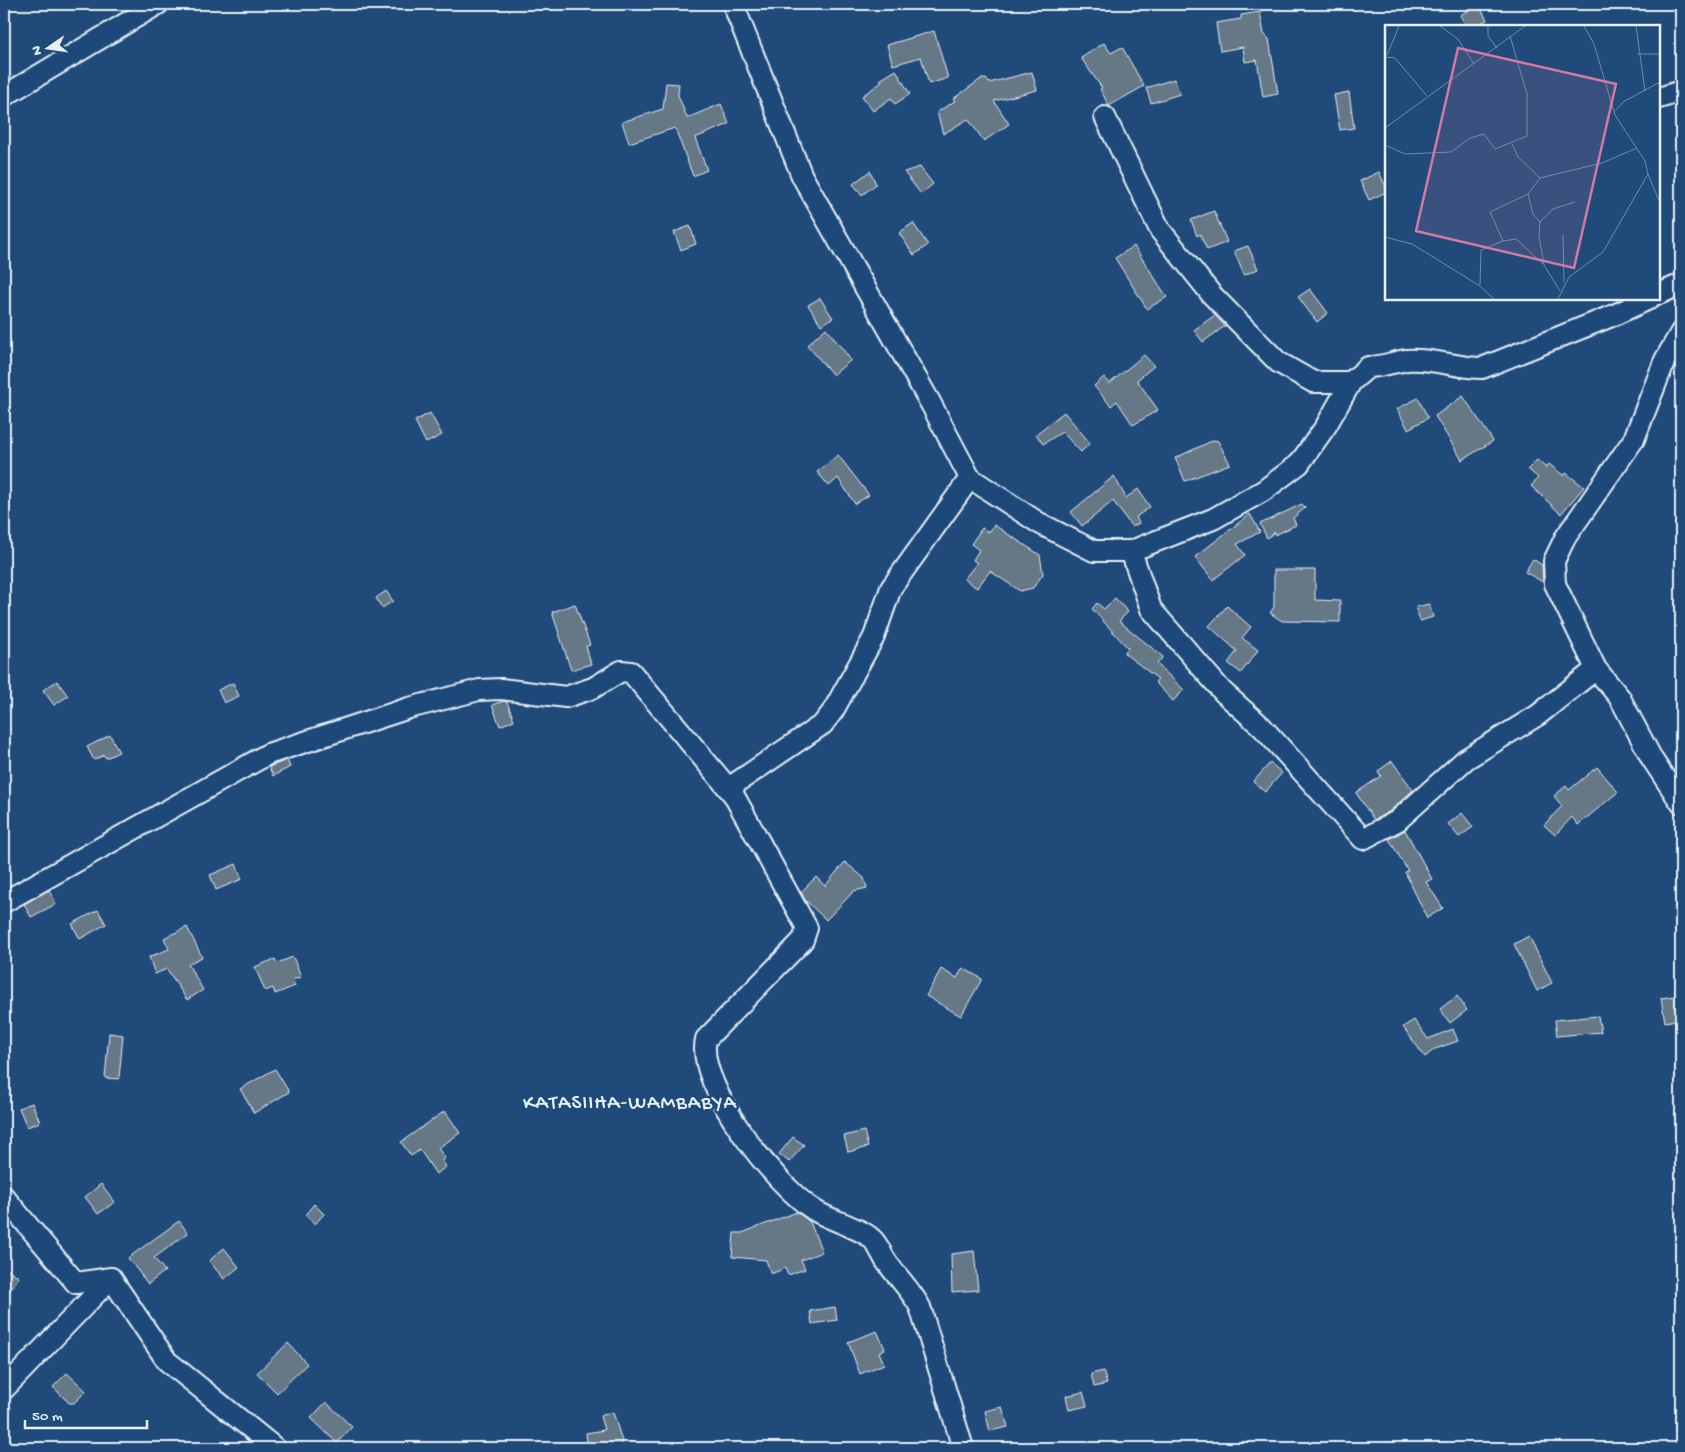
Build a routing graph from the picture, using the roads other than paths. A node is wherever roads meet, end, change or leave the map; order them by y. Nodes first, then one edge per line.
1 (158, 4) edge
2 (733, 4) edge
3 (1681, 91) edge
4 (4, 96) edge
5 (1660, 98) edge
6 (1105, 117) dead end
7 (1681, 284) edge
8 (1660, 294) edge
9 (1648, 300) edge
10 (1681, 332) edge
11 (1351, 382) junction
12 (970, 478) junction
13 (1131, 552) junction
14 (1596, 669) junction
15 (732, 794) junction
16 (1681, 803) edge
17 (4, 902) edge
18 (4, 1197) edge
19 (111, 1278) junction
20 (4, 1389) edge
21 (276, 1448) edge
22 (963, 1448) edge

1 - 4 street
2 - 12 street
3 - 5 street
6 - 11 street
7 - 8 street
9 - 11 street
10 - 14 street
11 - 13 street
12 - 13 street
12 - 15 street
13 - 14 street
14 - 16 street
15 - 17 street
15 - 22 street
18 - 19 street
19 - 20 street
19 - 21 street

